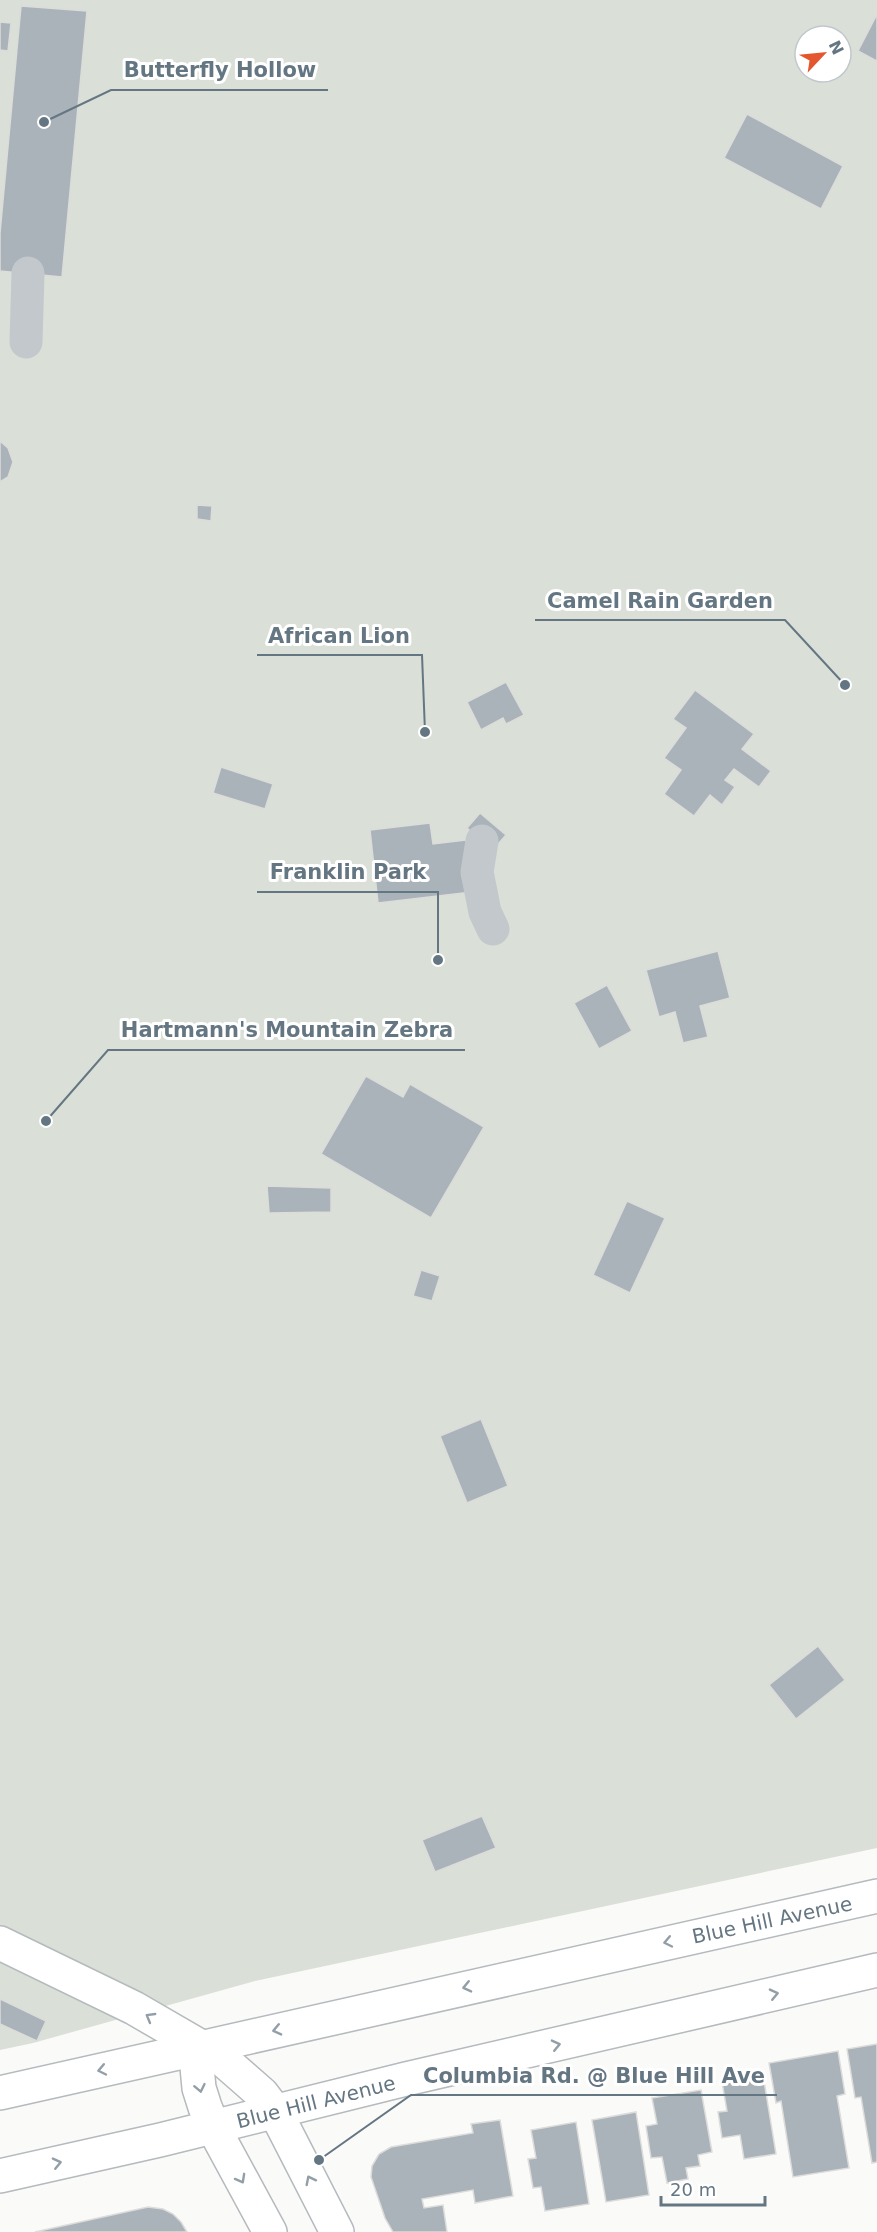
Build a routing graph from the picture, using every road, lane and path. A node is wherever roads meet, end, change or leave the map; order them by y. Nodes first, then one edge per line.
1 (28, 273) dead end
2 (26, 342) dead end
3 (482, 841) dead end
4 (493, 929) dead end
5 (874, 1896) edge
6 (0, 1943) edge
7 (877, 1970) edge
8 (200, 2047) junction
9 (0, 2093) edge
10 (275, 2111) junction
11 (213, 2127) junction
12 (0, 2176) edge
13 (270, 2232) edge
14 (337, 2232) edge

1 - 2 street
3 - 4 street
5 -> 8 main road, Blue Hill Avenue
8 -> 6 main road
10 -> 7 main road, Blue Hill Avenue
8 -> 9 main road, Blue Hill Avenue
8 - 10 main road
8 -> 11 main road
10 - 11 main road, Blue Hill Avenue
14 -> 10 main road
12 -> 11 main road, Blue Hill Avenue
11 -> 13 main road

